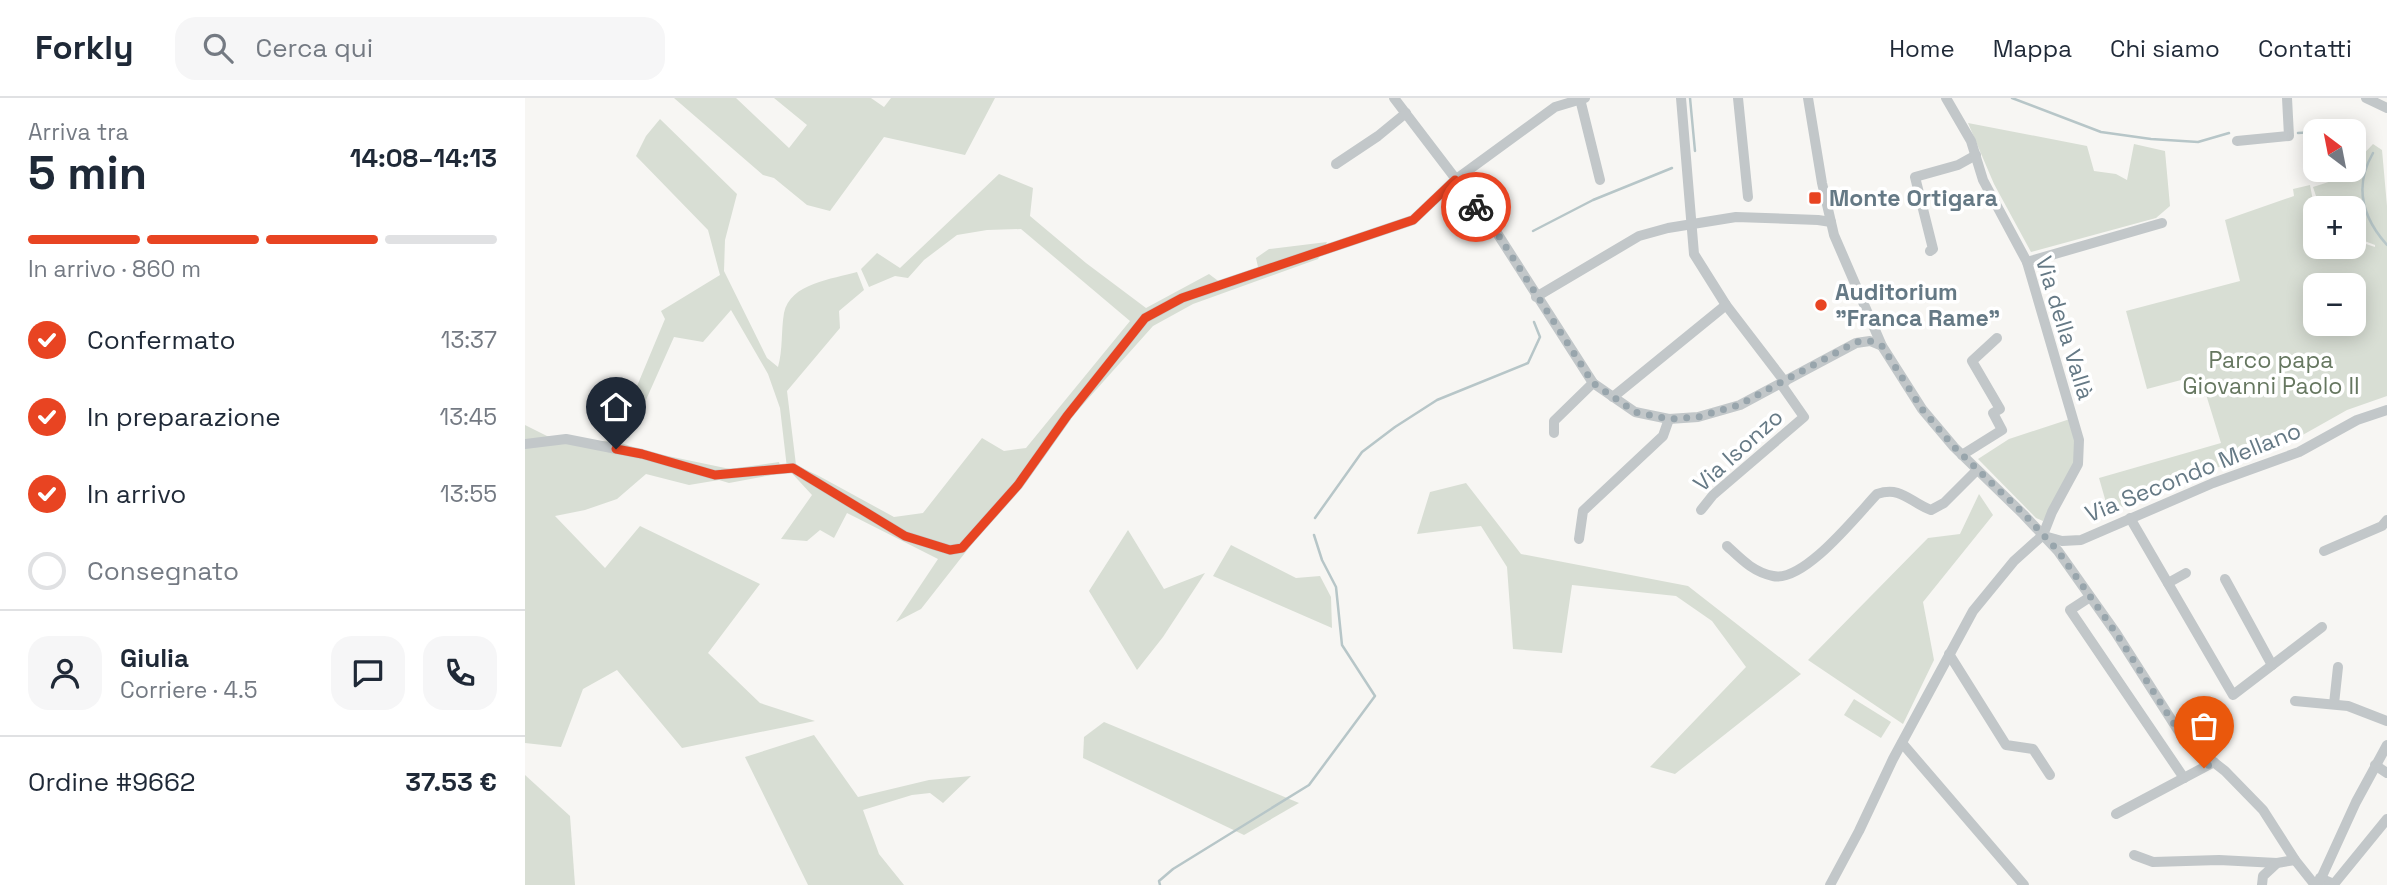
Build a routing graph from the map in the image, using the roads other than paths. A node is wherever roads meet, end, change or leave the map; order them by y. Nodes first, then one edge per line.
1 (1394, 98) edge
2 (1681, 98) edge
3 (1738, 98) edge
4 (1808, 98) edge
5 (1946, 98) edge
6 (2287, 98) edge
7 (2366, 98) edge
8 (1583, 99) edge
9 (2387, 108) edge
10 (1406, 113) junction
11 (2237, 141) dead end
12 (1976, 155) junction
13 (1336, 164) dead end
14 (1455, 180) junction
15 (1600, 180) dead end
16 (1748, 197) dead end
17 (1831, 222) junction
18 (2162, 223) dead end
19 (1690, 224) junction
20 (1930, 251) dead end
21 (2027, 262) junction
22 (1536, 297) junction
23 (1726, 305) junction
24 (1997, 338) dead end
25 (1882, 346) junction
26 (1593, 383) junction
27 (1783, 383) junction
28 (1613, 397) junction
29 (2387, 410) edge
30 (1669, 419) junction
31 (1554, 433) dead end
32 (525, 443) edge
33 (1962, 455) junction
34 (1977, 470) junction
35 (1701, 510) dead end
36 (2130, 518) junction
37 (2387, 520) edge
38 (2043, 535) junction
39 (1579, 539) dead end
40 (1727, 546) dead end
41 (2324, 551) dead end
42 (2186, 573) dead end
43 (2225, 579) dead end
44 (2168, 583) junction
45 (2090, 597) junction
46 (2322, 627) dead end
47 (1949, 654) junction
48 (2272, 665) junction
49 (2339, 667) dead end
50 (2295, 701) dead end
51 (2334, 704) junction
52 (2387, 721) edge
53 (1902, 743) junction
54 (2387, 745) edge
55 (2214, 762) junction
56 (2375, 765) junction
57 (2387, 773) edge
58 (2050, 775) dead end
59 (2184, 778) junction
60 (2116, 814) dead end
61 (2387, 819) edge
62 (2134, 855) dead end
63 (2295, 860) junction
64 (2277, 863) junction
65 (2317, 883) edge
66 (1830, 885) edge
67 (2024, 885) edge
68 (2262, 885) edge

1 - 10 street
2 - 19 street
3 - 16 street
4 - 17 street
5 - 12 street, Via della Vallà
6 - 11 street
7 - 9 street
8 - 14 street
8 - 15 street
10 - 13 street
10 - 14 street
12 - 20 street
12 - 21 street, Via della Vallà
14 - 22 street
14 - 32 street
17 - 19 street
17 - 25 street
18 - 21 street
19 - 22 street
19 - 23 street
21 - 38 street, Via della Vallà
22 - 26 street
23 - 27 street
23 - 28 street
24 - 33 street
25 - 27 street
25 - 33 street
26 - 28 street
26 - 31 street
27 - 30 street
27 - 35 street, Via Isonzo
28 - 30 street
29 - 36 street, Via Secondo Mellano
30 - 39 street
33 - 34 street
34 - 38 street
34 - 40 street
36 - 38 street, Via Secondo Mellano
36 - 44 street
37 - 41 street
38 - 45 street
38 - 47 street
42 - 44 street
43 - 48 street
44 - 48 street
45 - 55 street
45 - 59 street
46 - 48 street
47 - 53 street
47 - 58 street
49 - 51 street
50 - 51 street
51 - 52 street
53 - 66 street
53 - 67 street
54 - 56 street
55 - 59 street
55 - 63 street
56 - 57 street
56 - 65 street
59 - 60 street
61 - 65 street
62 - 64 street
63 - 64 street
63 - 65 street
64 - 68 street

